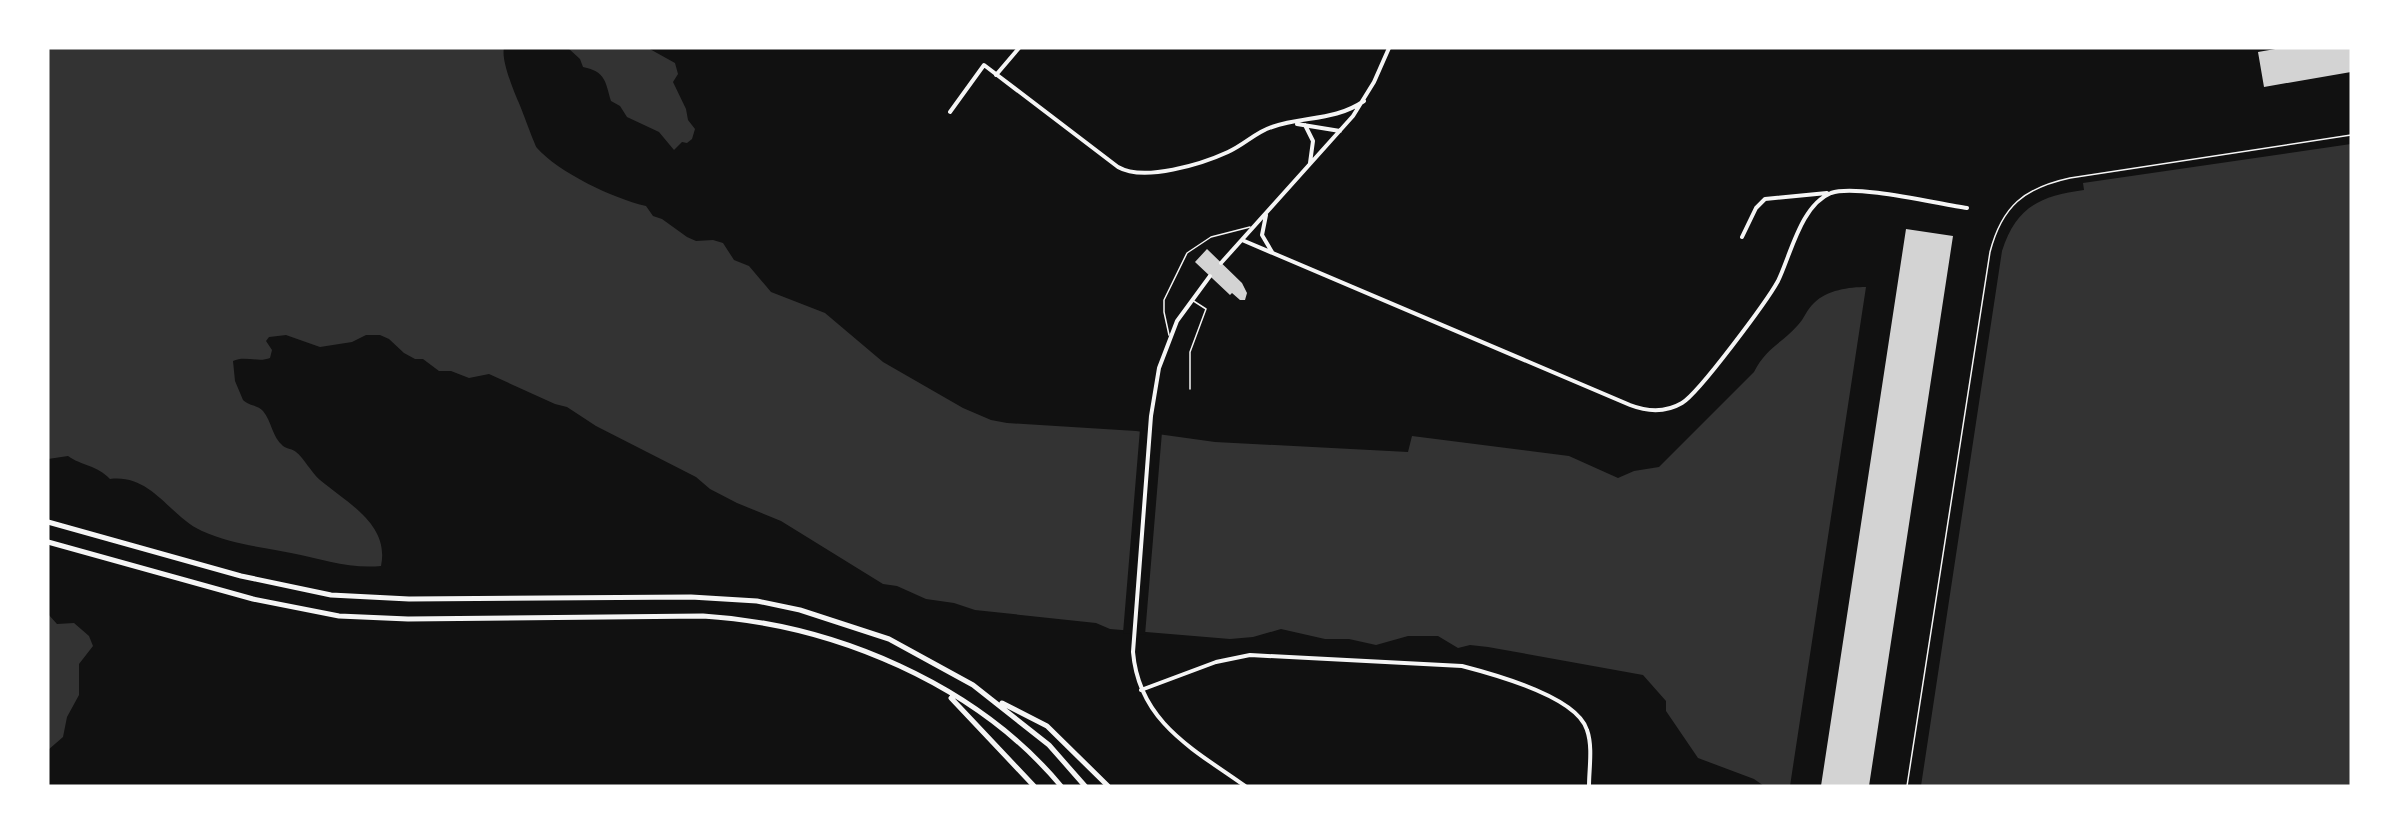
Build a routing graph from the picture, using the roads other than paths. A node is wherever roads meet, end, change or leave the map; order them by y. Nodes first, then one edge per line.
1 (1019, 48) edge
2 (1389, 48) edge
3 (996, 75) junction
4 (1364, 101) junction
5 (950, 112) dead end
6 (1290, 123) junction
7 (1304, 125) junction
8 (1341, 131) junction
9 (2351, 135) edge
10 (1309, 165) junction
11 (1831, 193) junction
12 (1967, 208) dead end
13 (1267, 212) junction
14 (1254, 226) junction
15 (1742, 237) dead end
16 (1242, 240) junction
17 (1275, 254) junction
18 (1221, 263) dead end
19 (1210, 276) dead end
20 (1192, 299) junction
21 (1170, 336) junction
22 (1190, 389) dead end
23 (48, 522) edge
24 (48, 542) edge
25 (943, 690) junction
26 (1140, 690) junction
27 (994, 700) junction
28 (1034, 786) edge
29 (1061, 786) edge
30 (1085, 786) edge
31 (1108, 786) edge
32 (1245, 786) edge
33 (1588, 786) edge
34 (1907, 786) edge

1 - 3 street
2 - 4 street
3 - 5 street
3 - 6 street
4 - 6 street
4 - 8 street
6 - 7 street
7 - 8 street
7 - 10 street
8 - 10 street
9 - 34 lane
10 - 13 street
11 - 12 street
11 - 15 street
11 - 17 street
13 - 14 street
13 - 17 street
14 - 16 street
14 - 21 lane
16 - 17 street
16 - 18 street
19 - 20 street
20 - 21 street
20 - 22 lane
21 - 26 street
23 - 27 main road
24 - 25 main road
25 - 28 main road
25 - 29 main road
26 - 32 street
26 - 33 street
27 - 30 main road
27 - 31 main road

